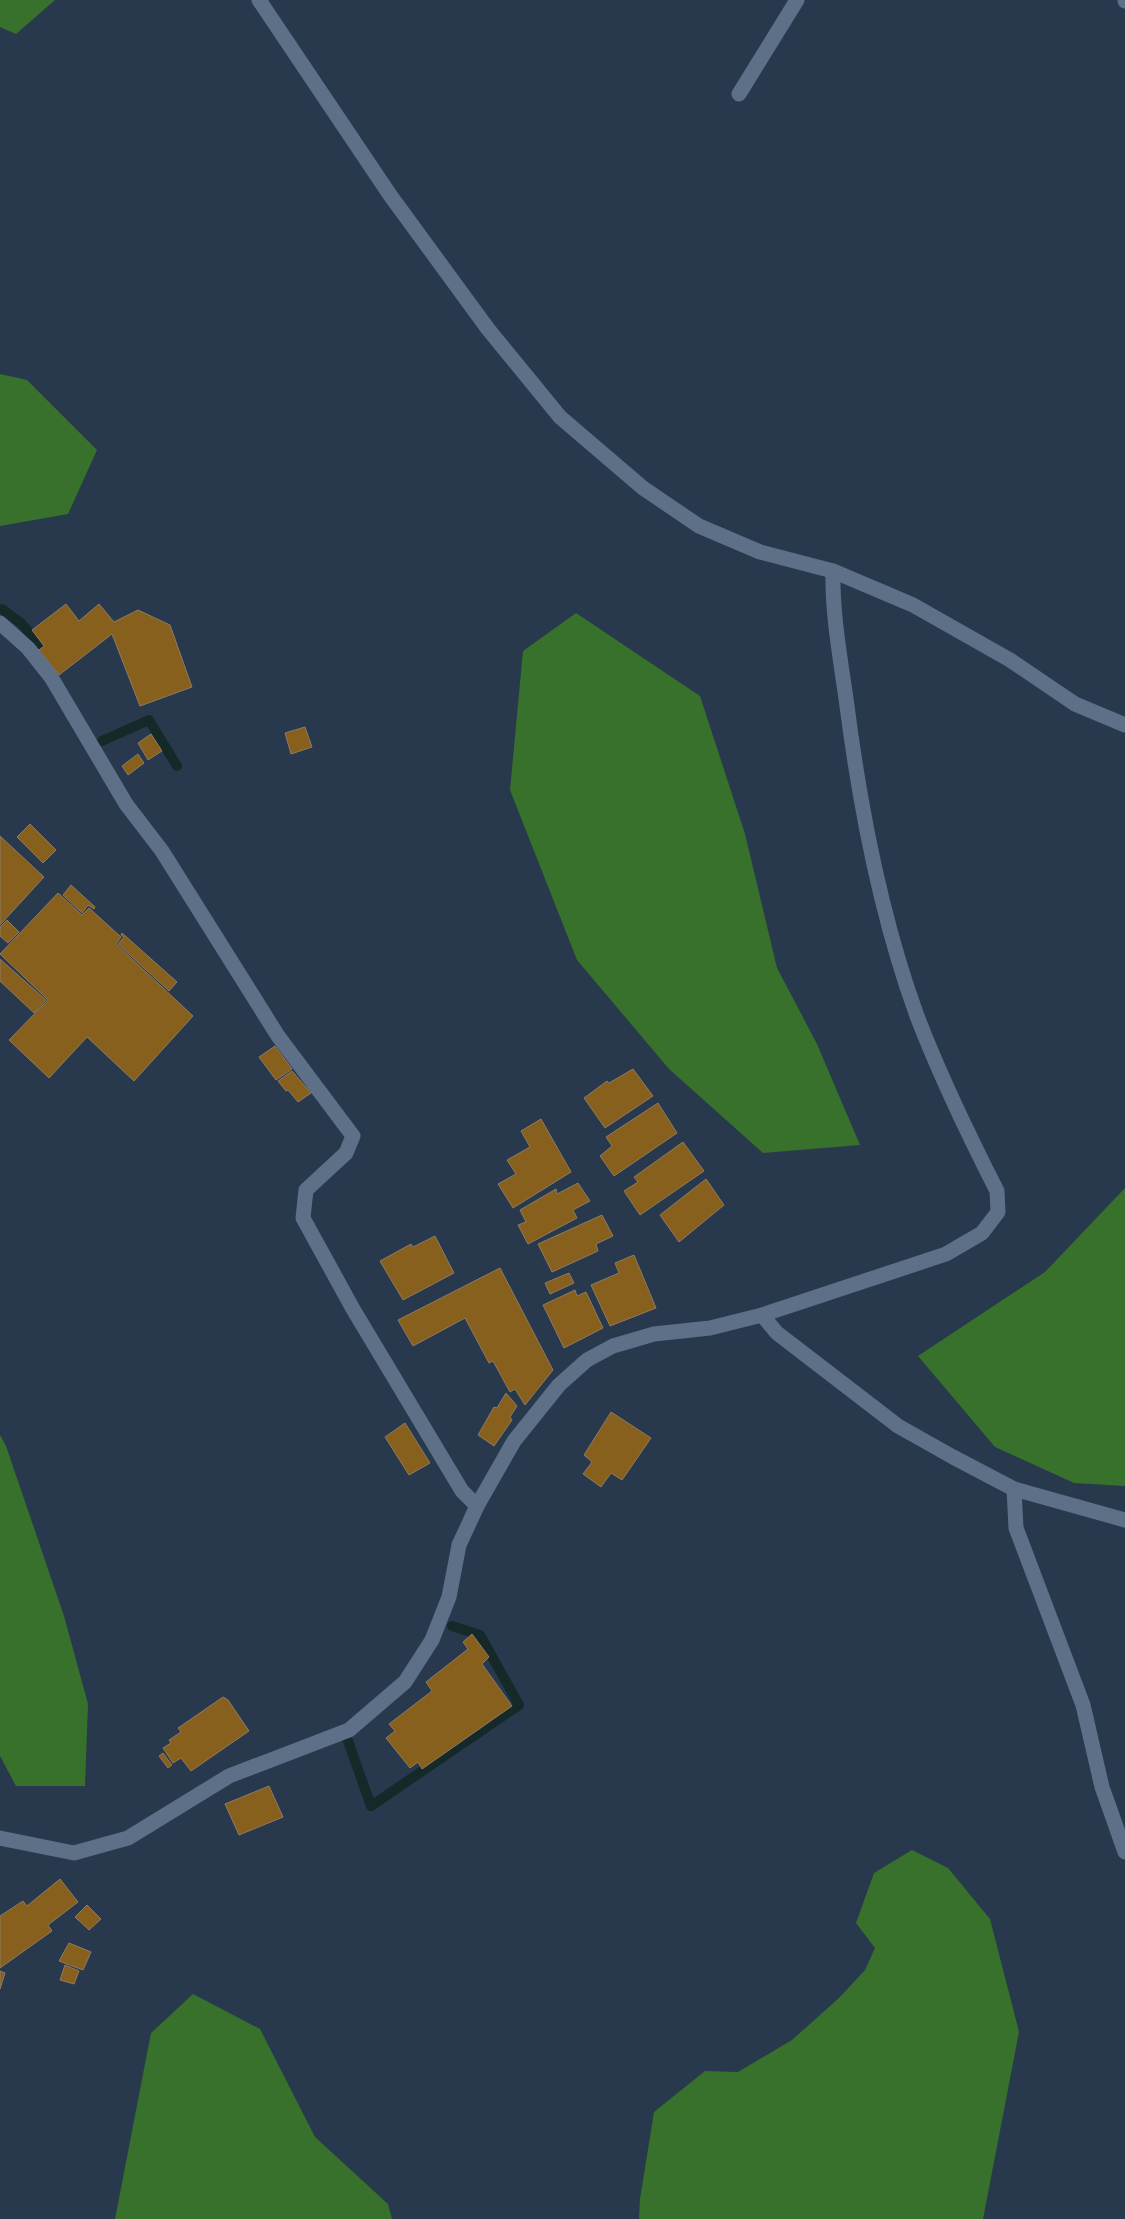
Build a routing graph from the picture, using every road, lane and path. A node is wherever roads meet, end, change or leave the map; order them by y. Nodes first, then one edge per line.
1 (259, 0) edge
2 (797, 0) edge
3 (739, 94) dead end
4 (833, 571) junction
5 (0, 623) edge
6 (1125, 725) edge
7 (762, 1315) junction
8 (1014, 1489) junction
9 (476, 1506) junction
10 (1125, 1520) edge
11 (0, 1838) edge
12 (1125, 1852) edge

1 - 4 street
2 - 3 street
4 - 6 street
4 - 7 street
5 - 9 street
7 - 8 street
7 - 9 street
8 - 10 street
8 - 12 street
9 - 11 street

